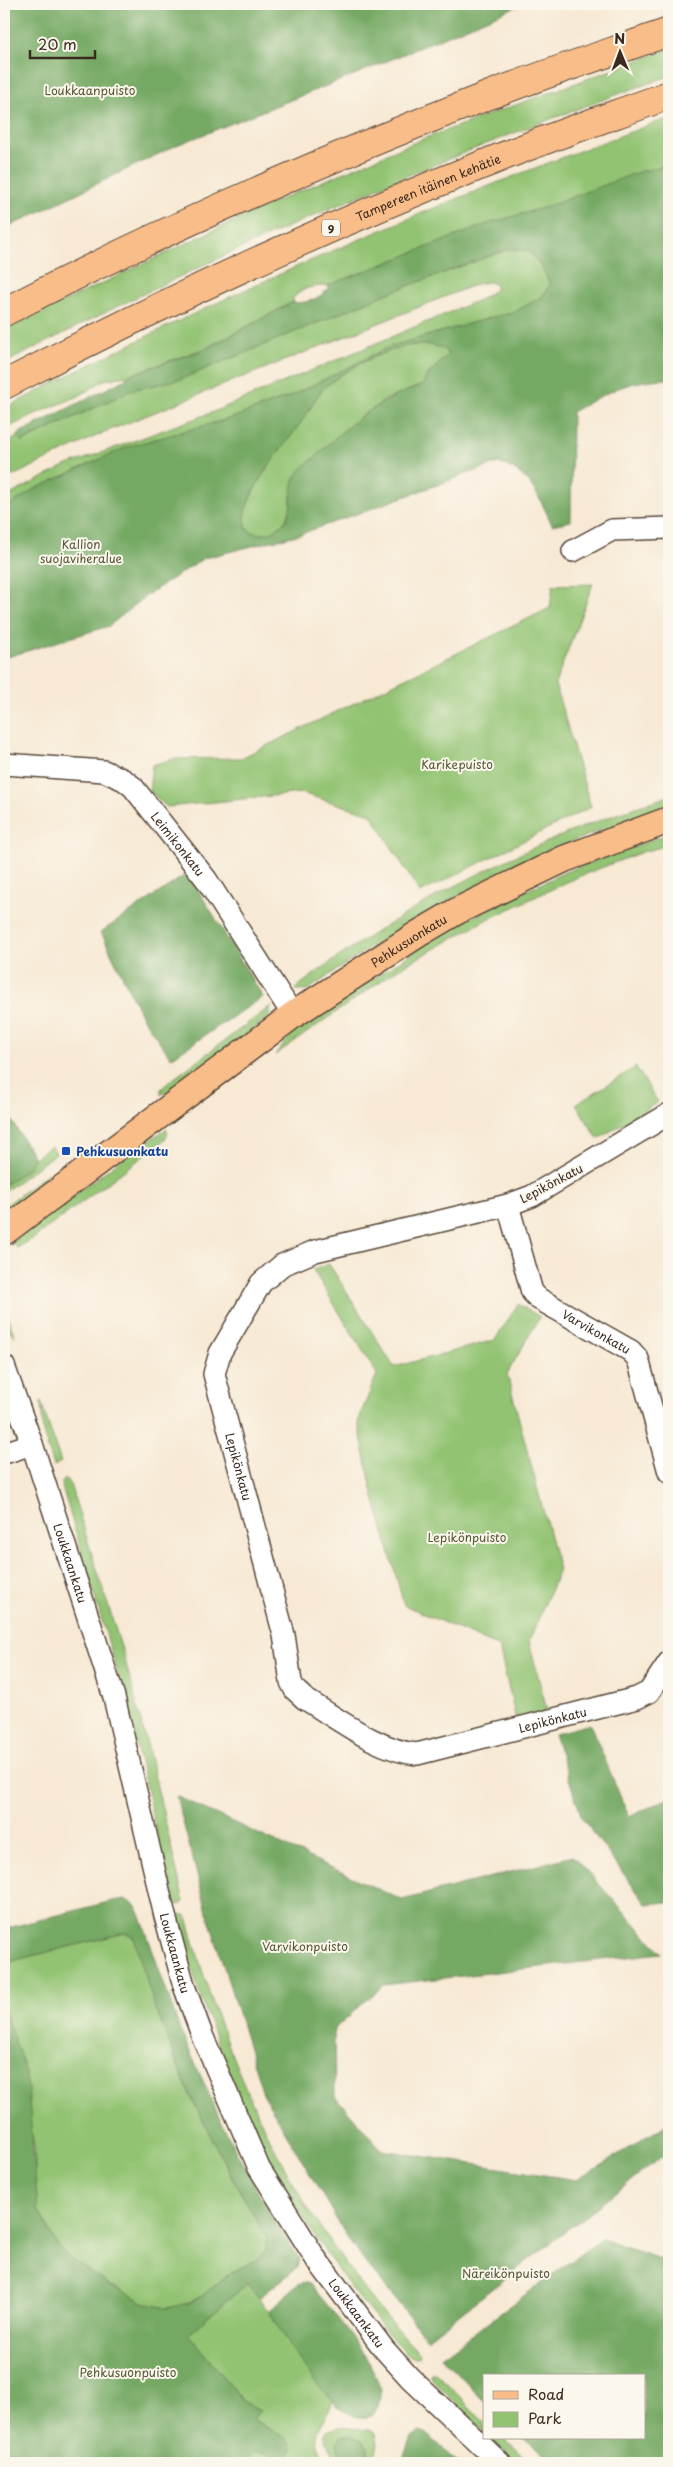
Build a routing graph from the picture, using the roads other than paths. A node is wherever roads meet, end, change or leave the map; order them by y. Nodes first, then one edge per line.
1 (669, 32) edge
2 (669, 95) edge
3 (4, 312) edge
4 (4, 385) edge
5 (669, 528) edge
6 (573, 551) dead end
7 (4, 764) edge
8 (669, 820) edge
9 (293, 1015) junction
10 (669, 1114) edge
11 (508, 1205) junction
12 (4, 1232) edge
13 (4, 1366) edge
14 (32, 1444) junction
15 (4, 1453) edge
16 (669, 1472) edge
17 (669, 1662) edge
18 (500, 2463) edge

1 - 3 highway
2 - 4 highway, Tampereen itäinen kehätie / 9
5 - 6 street
7 - 9 street, Leimikonkatu
8 - 9 main road, Pehkusuonkatu
9 - 12 main road, Pehkusuonkatu
10 - 11 street, Lepikönkatu
11 - 16 street, Varvikonkatu
11 - 17 street, Lepikönkatu
13 - 14 street, Loukkaankatu
14 - 15 street
14 - 18 street, Loukkaankatu

